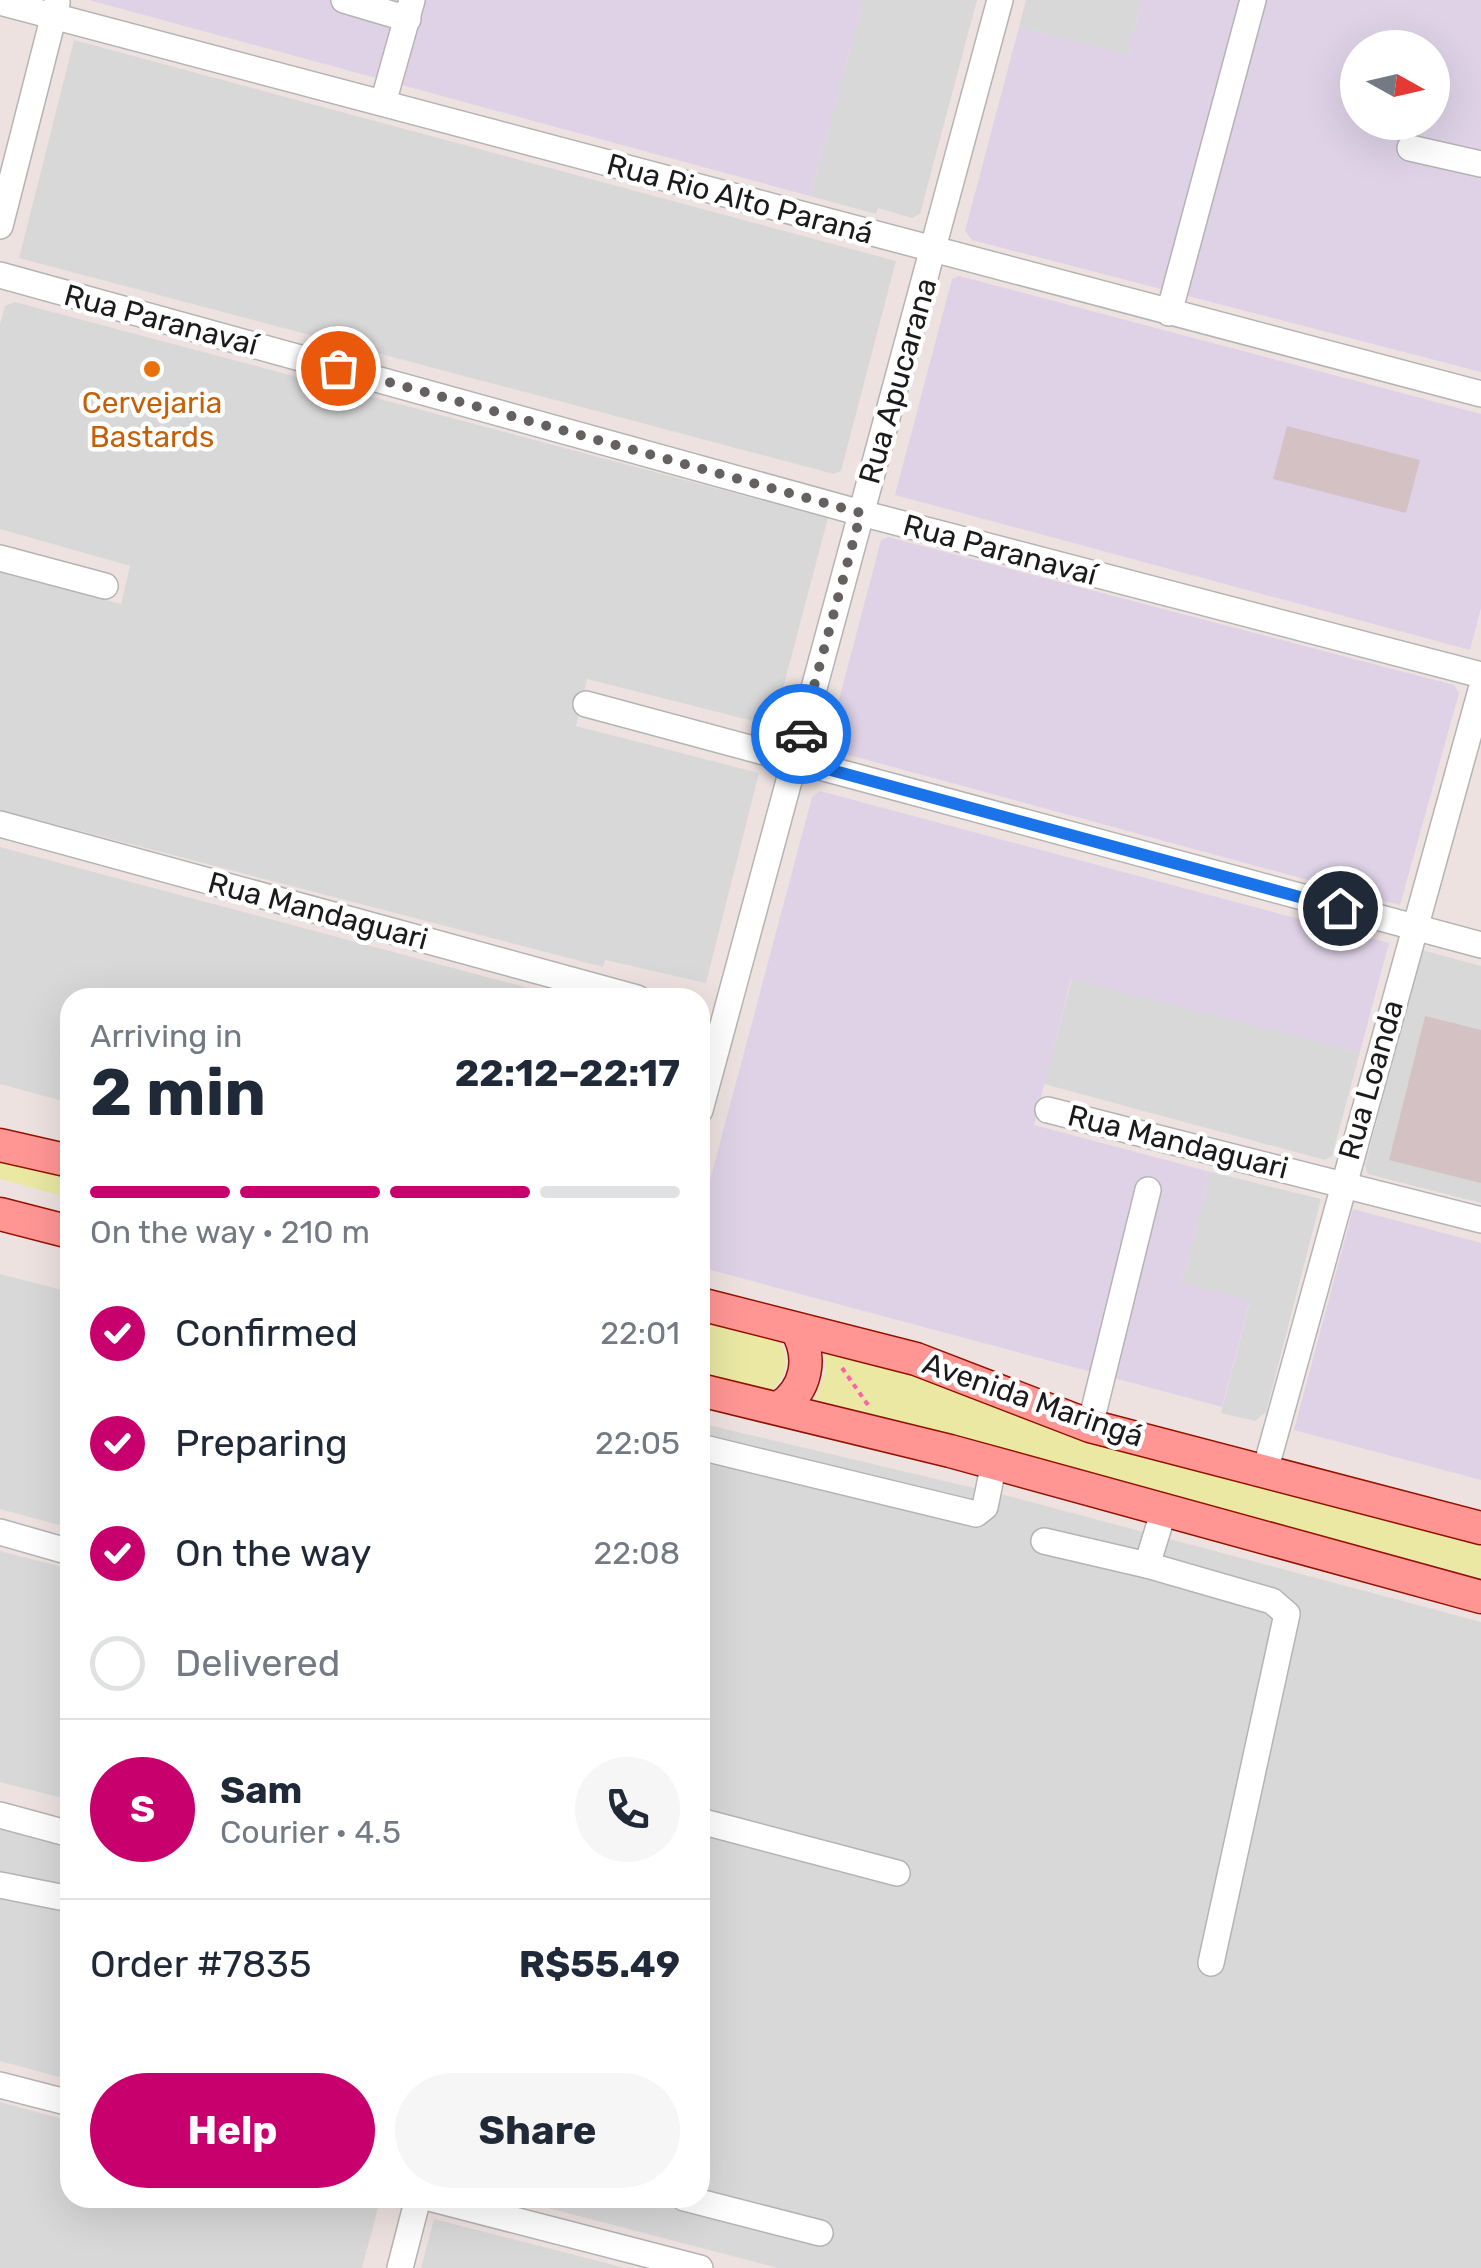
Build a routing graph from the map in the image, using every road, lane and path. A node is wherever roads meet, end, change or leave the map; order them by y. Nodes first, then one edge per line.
1 (344, 0) edge
2 (1000, 0) edge
3 (1253, 0) edge
4 (0, 2) edge
5 (56, 8) edge
6 (410, 9) edge
7 (383, 103) junction
8 (1410, 148) dead end
9 (1481, 164) edge
10 (0, 226) edge
11 (935, 252) junction
12 (0, 276) edge
13 (1169, 313) junction
14 (1481, 394) edge
15 (861, 513) junction
16 (0, 558) edge
17 (105, 586) dead end
18 (1481, 675) edge
19 (1481, 690) edge
20 (586, 704) dead end
21 (794, 760) junction
22 (0, 824) edge
23 (1413, 928) junction
24 (1481, 945) edge
25 (600, 988) edge
26 (711, 1018) edge
27 (1048, 1110) dead end
28 (0, 1145) edge
29 (60, 1159) edge
30 (1342, 1183) junction
31 (1148, 1190) dead end
32 (0, 1214) edge
33 (1481, 1220) edge
34 (60, 1229) edge
35 (710, 1307) edge
36 (796, 1329) junction
37 (710, 1392) edge
38 (779, 1408) junction
39 (1090, 1426) junction
40 (710, 1449) edge
41 (994, 1463) junction
42 (1266, 1471) junction
43 (1164, 1510) junction
44 (1481, 1528) edge
45 (0, 1532) edge
46 (1044, 1541) dead end
47 (60, 1549) edge
48 (1148, 1565) junction
49 (1481, 1597) edge
50 (0, 1815) edge
51 (710, 1823) edge
52 (60, 1831) edge
53 (897, 1873) dead end
54 (0, 1885) edge
55 (60, 1898) edge
56 (1211, 1963) dead end
57 (0, 2085) edge
58 (60, 2100) edge
59 (710, 2205) edge
60 (415, 2208) edge
61 (468, 2208) edge
62 (820, 2233) dead end
63 (400, 2268) edge
64 (700, 2268) edge

1 - 6 street
2 - 11 street, Rua Apucarana
3 - 13 street
4 - 5 street, Rua Rio Alto Paraná
5 - 7 street, Rua Rio Alto Paraná
5 - 10 street
6 - 7 street
7 - 11 street, Rua Rio Alto Paraná
8 - 9 street
11 - 13 street, Rua Rio Alto Paraná
11 - 15 street, Rua Apucarana
12 - 15 street, Rua Paranavaí
13 - 14 street, Rua Rio Alto Paraná
15 - 18 street, Rua Paranavaí
15 - 21 street, Rua Apucarana
16 - 17 street
19 - 23 street, Rua Loanda
20 - 21 street
21 - 23 street
21 - 26 street, Rua Apucarana
22 - 25 street, Rua Mandaguari
23 - 24 street
23 - 30 street, Rua Loanda
27 - 30 street, Rua Mandaguari
28 - 29 main road
30 - 33 street, Rua Mandaguari
30 - 42 street, Rua Loanda
31 - 39 street
32 - 34 main road
35 - 36 main road, Avenida Maringá
36 - 38 main road
36 - 39 main road, Avenida Maringá
37 - 38 main road
38 - 41 main road
39 - 42 main road, Avenida Maringá
40 - 41 street
41 - 43 main road
42 - 44 main road, Avenida Maringá
43 - 48 street
43 - 49 main road
45 - 47 street
46 - 48 street
48 - 56 street
50 - 52 street
51 - 53 street
54 - 55 street
57 - 58 street
59 - 62 street
60 - 63 street
61 - 64 street

